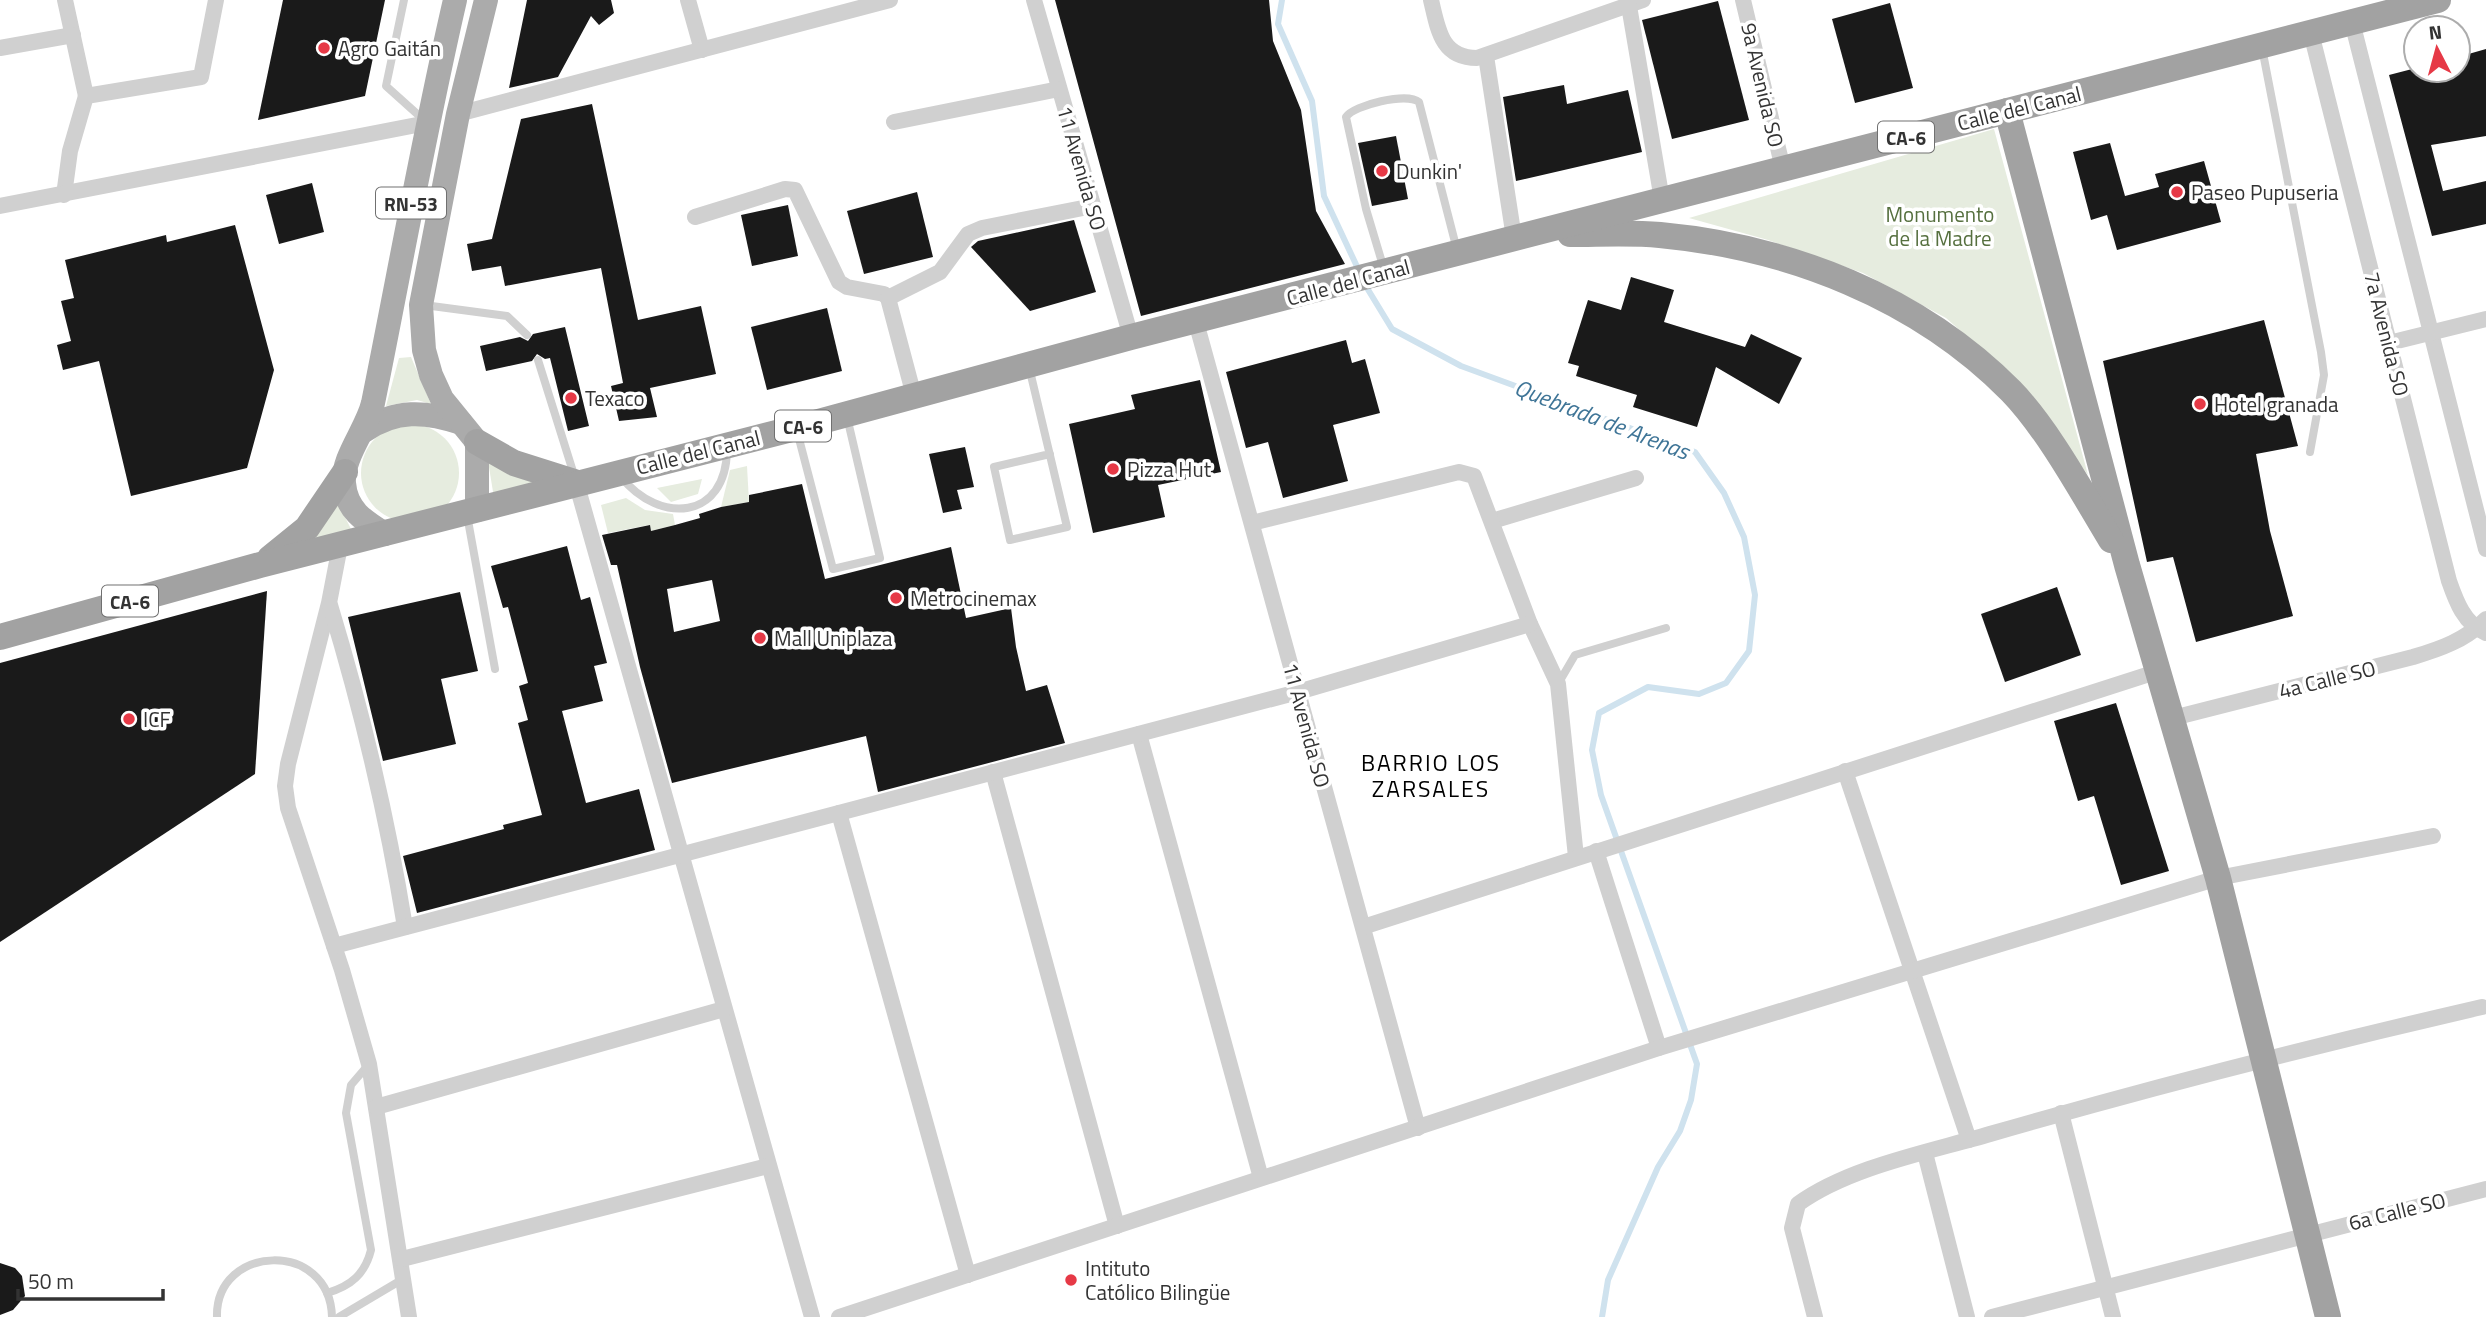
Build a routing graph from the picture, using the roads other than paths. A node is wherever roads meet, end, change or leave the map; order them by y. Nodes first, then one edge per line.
1 (65, 0) edge
2 (216, 0) edge
3 (404, 0) edge
4 (455, 0) edge
5 (486, 0) edge
6 (688, 0) edge
7 (816, 0) edge
8 (890, 0) edge
9 (1034, 0) edge
10 (1431, 0) edge
11 (1743, 0) edge
12 (2438, 0) edge
13 (1634, 2) edge
14 (820, 18) junction
15 (2352, 22) junction
16 (2311, 33) junction
17 (73, 35) junction
18 (2262, 46) junction
19 (0, 48) edge
20 (702, 50) junction
21 (1486, 56) junction
22 (1059, 89) junction
23 (86, 96) junction
24 (2007, 111) junction
25 (458, 114) junction
26 (894, 122) dead end
27 (427, 123) junction
28 (1783, 169) junction
29 (64, 195) junction
30 (1662, 200) junction
31 (0, 206) edge
32 (1093, 206) junction
33 (695, 217) dead end
34 (1525, 236) junction
35 (1457, 253) junction
36 (1380, 273) junction
37 (888, 298) junction
38 (421, 305) junction
39 (2486, 319) edge
40 (1196, 321) junction
41 (2428, 334) junction
42 (527, 335) dead end
43 (1131, 337) junction
44 (2391, 342) junction
45 (538, 360) dead end
46 (1029, 365) junction
47 (914, 396) junction
48 (846, 414) junction
49 (796, 428) junction
50 (364, 432) junction
51 (469, 432) junction
52 (727, 445) junction
53 (2310, 452) dead end
54 (1050, 454) junction
55 (345, 472) junction
56 (617, 472) junction
57 (1636, 478) dead end
58 (576, 482) junction
59 (472, 511) junction
60 (1492, 521) junction
61 (1252, 523) junction
62 (385, 534) junction
63 (340, 546) junction
64 (2486, 549) edge
65 (260, 565) junction
66 (2127, 565) junction
67 (329, 603) junction
68 (1530, 624) junction
69 (2483, 627) edge
70 (1666, 628) dead end
71 (0, 637) edge
72 (495, 669) dead end
73 (2159, 671) junction
74 (1558, 684) junction
75 (1298, 692) junction
76 (2173, 718) junction
77 (1139, 734) junction
78 (1845, 771) junction
79 (993, 772) junction
80 (839, 813) junction
81 (2433, 836) dead end
82 (1604, 848) junction
83 (680, 855) junction
84 (1576, 857) junction
85 (2218, 878) junction
86 (405, 927) junction
87 (1363, 927) junction
88 (334, 946) junction
89 (1912, 971) junction
90 (2482, 1007) dead end
91 (724, 1009) junction
92 (1665, 1046) junction
93 (2263, 1058) junction
94 (369, 1064) junction
95 (376, 1107) junction
96 (2061, 1114) junction
97 (1418, 1128) junction
98 (1969, 1140) junction
99 (1925, 1153) junction
100 (768, 1166) junction
101 (1261, 1178) junction
102 (2486, 1189) edge
103 (1117, 1226) junction
104 (2307, 1234) junction
105 (402, 1259) junction
106 (968, 1275) junction
107 (404, 1278) junction
108 (2105, 1287) junction
109 (327, 1293) junction
110 (217, 1317) edge
111 (332, 1317) edge
112 (339, 1317) edge
113 (409, 1317) edge
114 (812, 1317) edge
115 (839, 1317) edge
116 (1815, 1317) edge
117 (1967, 1317) edge
118 (1992, 1317) edge
119 (2113, 1317) edge
120 (2328, 1317) edge

1 - 17 street
2 - 23 street
3 - 27 lane
4 - 27 main road, RN-53
5 - 25 main road, RN-53
6 - 20 street
7 - 14 street
8 - 14 street
9 - 22 street, 11 Avenida SO
10 - 21 street
11 - 28 street, 9a Avenida SO
12 - 15 highway, Calle del Canal / CA-6
13 - 21 street
13 - 30 street
14 - 20 street
15 - 16 highway, Calle del Canal / CA-6
15 - 41 street, 7a Avenida SO
16 - 18 highway, Calle del Canal / CA-6
16 - 44 street, 7a Avenida SO
17 - 19 street
17 - 23 street
18 - 24 highway, Calle del Canal / CA-6
18 - 53 lane
20 - 25 street
21 - 34 street
22 - 26 street
22 - 32 street, 11 Avenida SO
23 - 29 street
24 - 28 highway, Calle del Canal / CA-6
24 - 66 highway
25 - 38 main road, RN-53
27 - 29 street
27 - 50 main road, RN-53
28 - 30 highway, Calle del Canal / CA-6
29 - 31 street
30 - 34 highway, Calle del Canal / CA-6
32 - 37 street
32 - 43 street, 11 Avenida SO
33 - 37 street
34 - 35 highway, Calle del Canal / CA-6
34 - 66 highway
35 - 36 highway, Calle del Canal / CA-6
35 - 36 lane
36 - 40 highway, Calle del Canal / CA-6
37 - 47 street
38 - 42 lane
38 - 51 main road, RN-53
39 - 41 street
40 - 43 highway, Calle del Canal / CA-6
40 - 61 street, 11 Avenida SO
41 - 44 street
41 - 64 street, 7a Avenida SO
43 - 46 highway, Calle del Canal / CA-6
44 - 69 street, 7a Avenida SO
45 - 58 lane
46 - 47 highway, Calle del Canal / CA-6
46 - 54 lane
47 - 48 highway, Calle del Canal / CA-6
48 - 49 highway, Calle del Canal / CA-6
48 - 49 lane
49 - 52 highway, Calle del Canal / CA-6
50 - 51 main road
50 - 55 main road, RN-53
51 - 58 highway
51 - 59 main road
52 - 56 highway, Calle del Canal / CA-6
52 - 56 lane
54 - 54 lane
55 - 62 main road
55 - 65 highway
56 - 58 highway, Calle del Canal / CA-6
57 - 60 street
58 - 59 highway, Calle del Canal / CA-6
58 - 83 street
59 - 62 highway, Calle del Canal / CA-6
59 - 72 lane
60 - 61 street
60 - 68 street
61 - 75 street, 11 Avenida SO
62 - 63 highway, Calle del Canal / CA-6
63 - 65 highway, Calle del Canal / CA-6
63 - 67 street
65 - 71 highway, CA-6
66 - 73 highway
67 - 86 street
67 - 88 street
68 - 74 street
68 - 75 street
69 - 76 street, 4a Calle SO
70 - 74 lane
73 - 76 highway
73 - 78 street
74 - 84 street
75 - 77 street
75 - 87 street, 11 Avenida SO
76 - 85 highway
77 - 79 street
77 - 101 street
78 - 82 street
78 - 89 street
79 - 80 street
79 - 103 street
80 - 83 street
80 - 106 street
81 - 85 street
82 - 84 street
82 - 92 street
83 - 86 street
83 - 91 street
84 - 87 street
85 - 89 street
85 - 93 highway
86 - 88 street
87 - 97 street, 11 Avenida SO
88 - 94 street
89 - 92 street
89 - 98 street
90 - 93 street
91 - 95 street
91 - 100 street
92 - 97 street
93 - 96 street
93 - 104 highway
94 - 95 street
94 - 109 lane
95 - 105 street
96 - 98 street
96 - 108 street
97 - 101 street
98 - 99 street
99 - 116 street
99 - 117 street
100 - 105 street
100 - 114 street
101 - 103 street
102 - 104 street, 6a Calle SO
103 - 106 street
104 - 108 street, 6a Calle SO
104 - 120 highway
105 - 107 street
106 - 115 street
107 - 112 lane
107 - 113 street
108 - 118 street, 6a Calle SO
108 - 119 street
109 - 110 lane
109 - 111 lane

